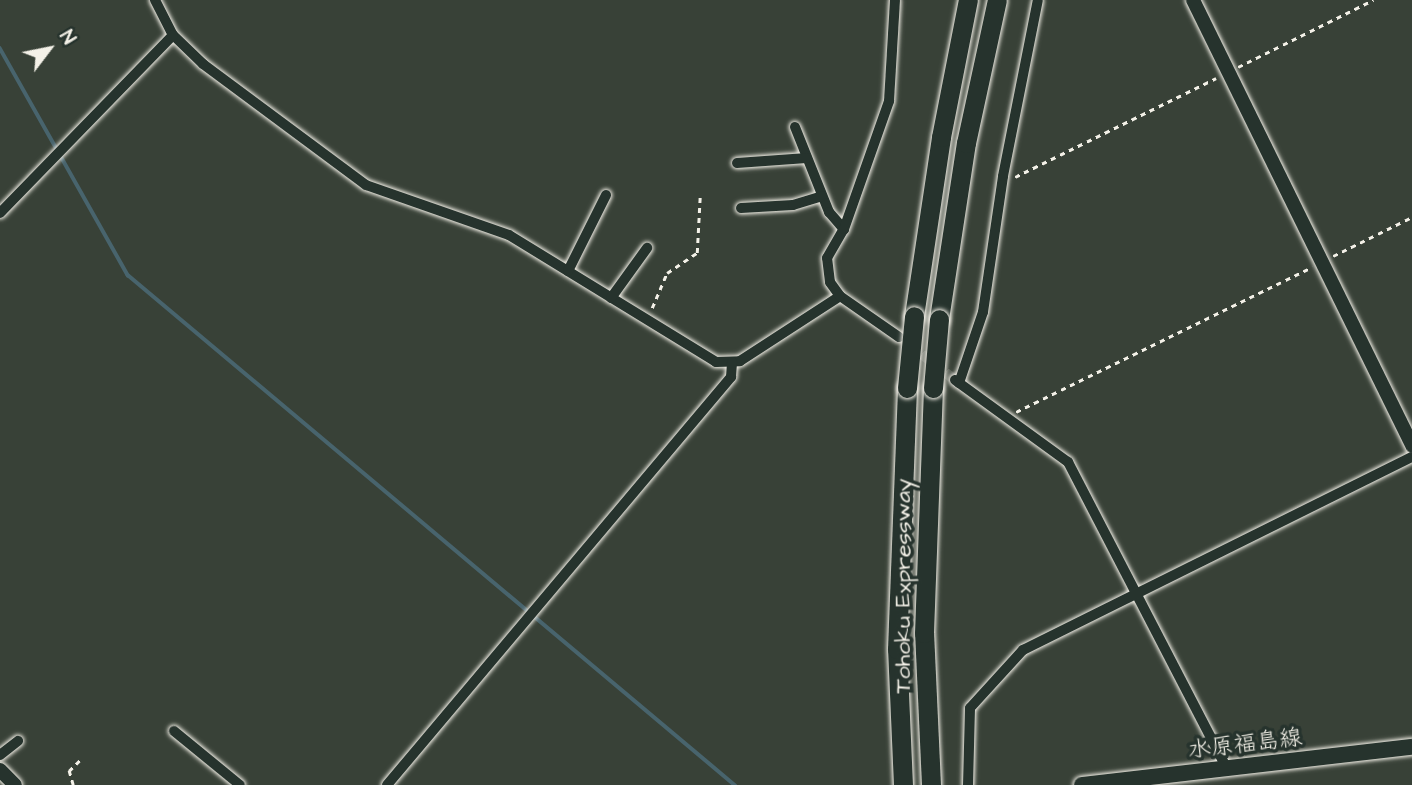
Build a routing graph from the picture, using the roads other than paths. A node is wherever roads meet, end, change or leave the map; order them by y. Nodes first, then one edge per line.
1 (155, 0) edge
2 (895, 0) edge
3 (968, 0) edge
4 (997, 0) edge
5 (1038, 0) edge
6 (1193, 0) edge
7 (173, 36) junction
8 (795, 127) dead end
9 (807, 158) junction
10 (737, 163) dead end
11 (606, 195) dead end
12 (822, 196) junction
13 (741, 208) dead end
14 (0, 213) edge
15 (844, 229) junction
16 (647, 248) dead end
17 (568, 271) junction
18 (840, 296) junction
19 (611, 298) junction
20 (899, 337) tunnel mouth
21 (732, 362) junction
22 (1412, 446) edge
23 (1412, 457) edge
24 (1139, 593) junction
25 (174, 731) dead end
26 (18, 741) dead end
27 (1412, 747) edge
28 (0, 755) edge
29 (1227, 769) junction
30 (0, 770) edge
31 (15, 785) edge
32 (240, 785) edge
33 (387, 785) edge
34 (903, 785) edge
35 (931, 785) edge
36 (968, 785) edge
37 (1082, 785) edge

1 - 7 street
2 - 15 street
3 - 34 highway, Tohoku Expressway, bridge
4 - 35 highway, Tohoku Expressway, bridge
5 - 24 street
6 - 22 street
7 - 14 street
7 - 17 street
8 - 9 street
9 - 10 street
9 - 12 street
11 - 17 street
12 - 13 street
12 - 15 street
15 - 18 street
16 - 19 street
17 - 19 street
18 - 20 street
18 - 21 street
19 - 21 street
21 - 33 street
23 - 24 street
24 - 29 street
24 - 36 street
25 - 32 street
26 - 28 street
27 - 29 main road, 水原福島線
29 - 37 main road, 水原福島線
30 - 31 street

